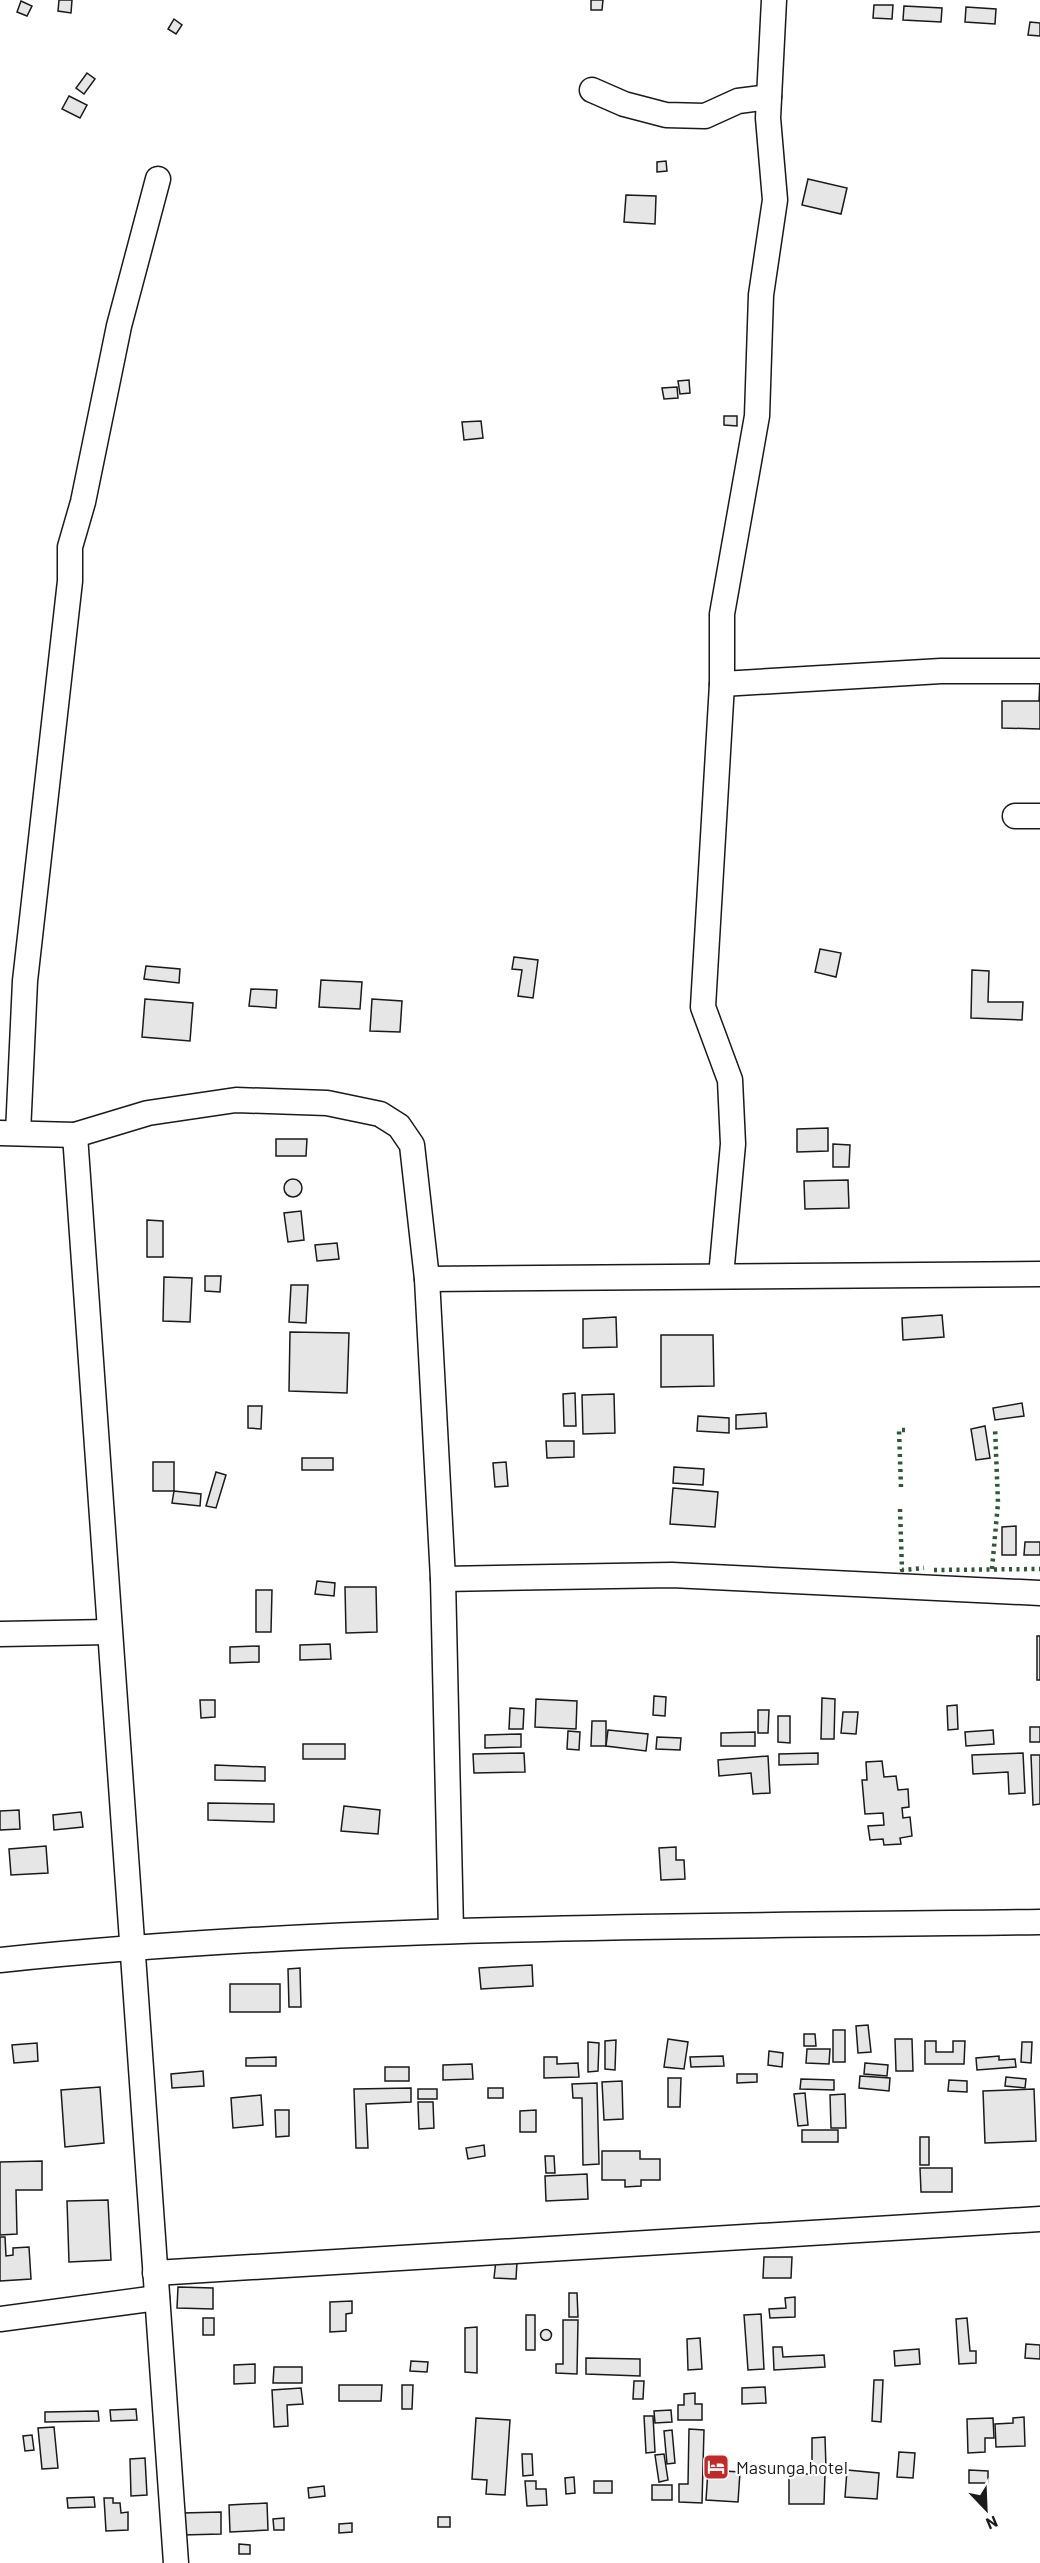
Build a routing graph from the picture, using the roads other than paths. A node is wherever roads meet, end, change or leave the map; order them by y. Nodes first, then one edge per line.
1 (774, 0) edge
2 (592, 90) dead end
3 (769, 97) junction
4 (158, 179) dead end
5 (1040, 671) edge
6 (722, 684) junction
7 (1015, 816) dead end
8 (1040, 816) edge
9 (9, 1133) edge
10 (75, 1135) junction
11 (1040, 1275) edge
12 (721, 1276) junction
13 (427, 1279) junction
14 (442, 1579) junction
15 (1040, 1593) edge
16 (109, 1632) junction
17 (0, 1634) edge
18 (1040, 1922) edge
19 (451, 1930) junction
20 (132, 1946) junction
21 (0, 1960) edge
22 (1040, 2219) edge
23 (155, 2273) junction
24 (157, 2298) junction
25 (0, 2319) edge
26 (176, 2563) edge

1 - 3 street
2 - 3 street
3 - 6 street
4 - 9 street
5 - 6 street
6 - 12 street
7 - 8 street
9 - 10 street
10 - 13 street
10 - 16 street
11 - 12 street
12 - 13 street
13 - 14 street
14 - 15 street
14 - 19 street
16 - 17 street
16 - 20 street
18 - 19 street
19 - 20 street
20 - 21 street
20 - 23 street
22 - 23 street
23 - 24 street
24 - 25 street
24 - 26 street

